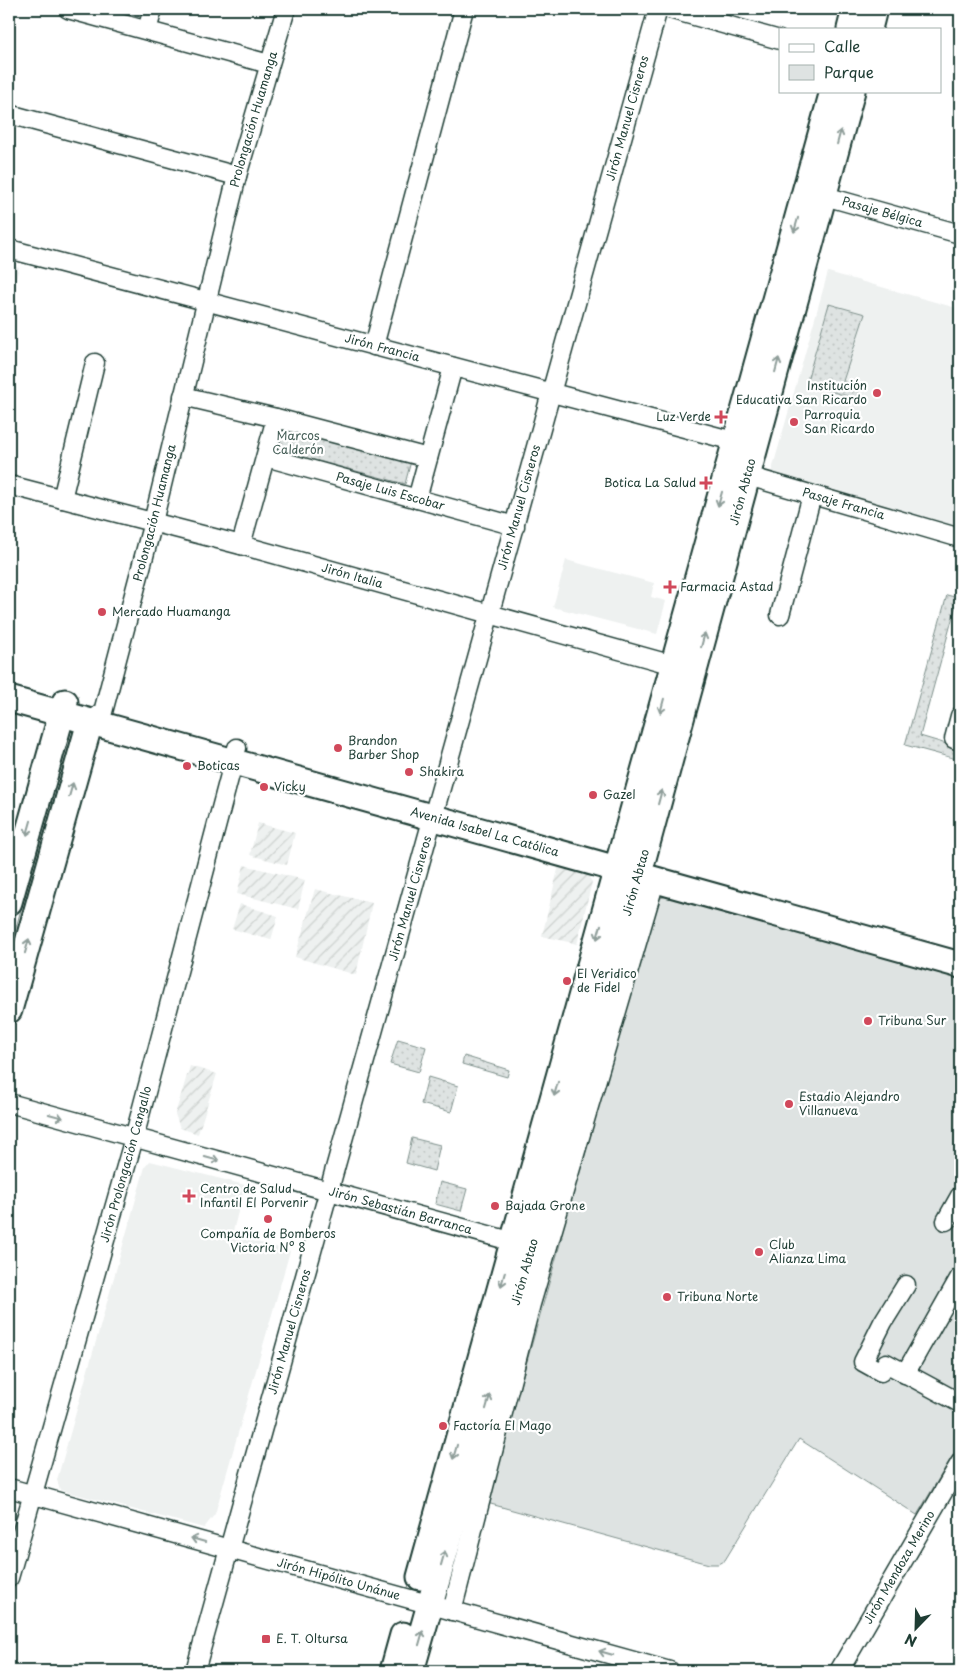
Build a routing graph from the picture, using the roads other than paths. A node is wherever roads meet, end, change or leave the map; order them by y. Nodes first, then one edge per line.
1 (68, 9) edge
2 (153, 9) edge
3 (286, 9) edge
4 (464, 9) edge
5 (658, 9) edge
6 (669, 9) edge
7 (855, 9) edge
8 (874, 9) edge
9 (850, 28) edge
10 (869, 28) edge
11 (147, 30) junction
12 (779, 40) edge
13 (269, 64) junction
14 (833, 92) edge
15 (852, 92) edge
16 (9, 114) edge
17 (237, 176) junction
18 (814, 193) junction
19 (960, 234) edge
20 (9, 249) edge
21 (206, 302) junction
22 (374, 346) junction
23 (96, 362) dead end
24 (453, 367) junction
25 (551, 394) junction
26 (183, 396) junction
27 (276, 418) junction
28 (745, 444) junction
29 (266, 457) junction
30 (428, 458) junction
31 (738, 473) junction
32 (9, 485) edge
33 (812, 495) junction
34 (62, 499) junction
35 (417, 499) junction
36 (153, 522) junction
37 (514, 526) junction
38 (960, 538) edge
39 (241, 545) junction
40 (490, 614) junction
41 (780, 615) dead end
42 (684, 668) junction
43 (9, 686) edge
44 (9, 699) edge
45 (63, 708) junction
46 (960, 716) edge
47 (97, 717) junction
48 (960, 741) edge
49 (235, 755) junction
50 (434, 812) junction
51 (638, 871) junction
52 (9, 902) edge
53 (960, 949) edge
54 (960, 964) edge
55 (960, 971) edge
56 (9, 1010) edge
57 (9, 1103) edge
58 (134, 1138) junction
59 (329, 1191) junction
60 (960, 1196) edge
61 (946, 1221) dead end
62 (523, 1244) junction
63 (960, 1277) edge
64 (906, 1285) dead end
65 (905, 1374) junction
66 (960, 1404) edge
67 (960, 1463) edge
68 (9, 1488) edge
69 (32, 1494) junction
70 (229, 1549) junction
71 (9, 1578) edge
72 (432, 1605) junction
73 (195, 1671) edge
74 (393, 1671) edge
75 (411, 1671) edge
76 (670, 1671) edge
77 (839, 1671) edge

1 - 11 street
2 - 11 street
3 - 13 street, Prolongación Huamanga
4 - 22 street
5 - 25 street, Jirón Manuel Cisneros
6 - 12 street
7 - 9 street
8 - 10 street
11 - 13 street
13 - 17 street, Prolongación Huamanga
14 - 18 street, Jirón Abtao
18 -> 15 street, Jirón Abtao
16 - 17 street
17 - 21 street, Prolongación Huamanga
18 - 19 street, Pasaje Bélgica
18 - 28 street, Jirón Abtao
20 - 21 street, Jirón Francia
21 - 22 street, Jirón Francia
21 - 26 street, Prolongación Huamanga
22 - 24 street, Jirón Francia
23 - 34 street
24 - 25 street, Jirón Francia
24 - 30 street
25 - 28 street, Jirón Francia
25 - 37 street, Jirón Manuel Cisneros
26 - 27 street
26 - 36 street, Prolongación Huamanga
27 - 29 street
27 - 30 street
28 - 31 street, Jirón Abtao
29 - 35 street, Pasaje Luis Escobar
29 - 39 street
30 - 35 street
31 - 33 street, Pasaje Francia
31 - 42 street, Jirón Abtao
32 - 34 street, Jirón Italia
33 - 38 street, Pasaje Francia
33 - 41 street
34 - 36 street, Jirón Italia
35 - 37 street, Pasaje Luis Escobar
36 - 39 street, Jirón Italia
36 - 47 street, Prolongación Huamanga
37 - 40 street, Jirón Manuel Cisneros
39 - 40 street, Jirón Italia
40 - 42 street, Jirón Italia
40 - 50 street, Jirón Manuel Cisneros
42 - 51 street, Jirón Abtao
43 - 45 street, Avenida Isabel La Católica
44 - 45 street, Avenida Isabel La Católica
45 - 47 street, Avenida Isabel La Católica
45 -> 52 street
46 - 48 street
47 - 49 street, Avenida Isabel La Católica
56 -> 47 street, Prolongación Huamanga
49 - 50 street, Avenida Isabel La Católica
49 - 58 street, Jirón Prolongación Cangallo
50 - 51 street, Avenida Isabel La Católica
50 - 59 street, Jirón Manuel Cisneros
51 - 53 street, Avenida Isabel La Católica
51 - 54 street, Avenida Isabel La Católica
51 - 55 street
51 - 62 street, Jirón Abtao
51 - 72 street
57 -> 58 street, Jirón Sebastián Barranca
58 -> 59 street, Jirón Sebastián Barranca
58 - 69 street, Jirón Prolongación Cangallo
59 - 62 street, Jirón Sebastián Barranca
59 - 70 street, Jirón Manuel Cisneros
60 - 61 street
62 - 72 street, Jirón Abtao
63 - 65 street
64 - 65 street
65 - 66 street
67 - 77 street, Jirón Mendoza Merino
68 - 69 street, Jirón Hipólito Unánue
70 -> 69 street, Jirón Hipólito Unánue
69 - 71 street, Jirón Prolongación Cangallo
70 - 72 street, Jirón Hipólito Unánue
70 - 73 street, Jirón Manuel Cisneros
72 - 74 street, Jirón Abtao
75 -> 72 street, Jirón Abtao
76 -> 72 street, Jirón Hipólito Unánue

